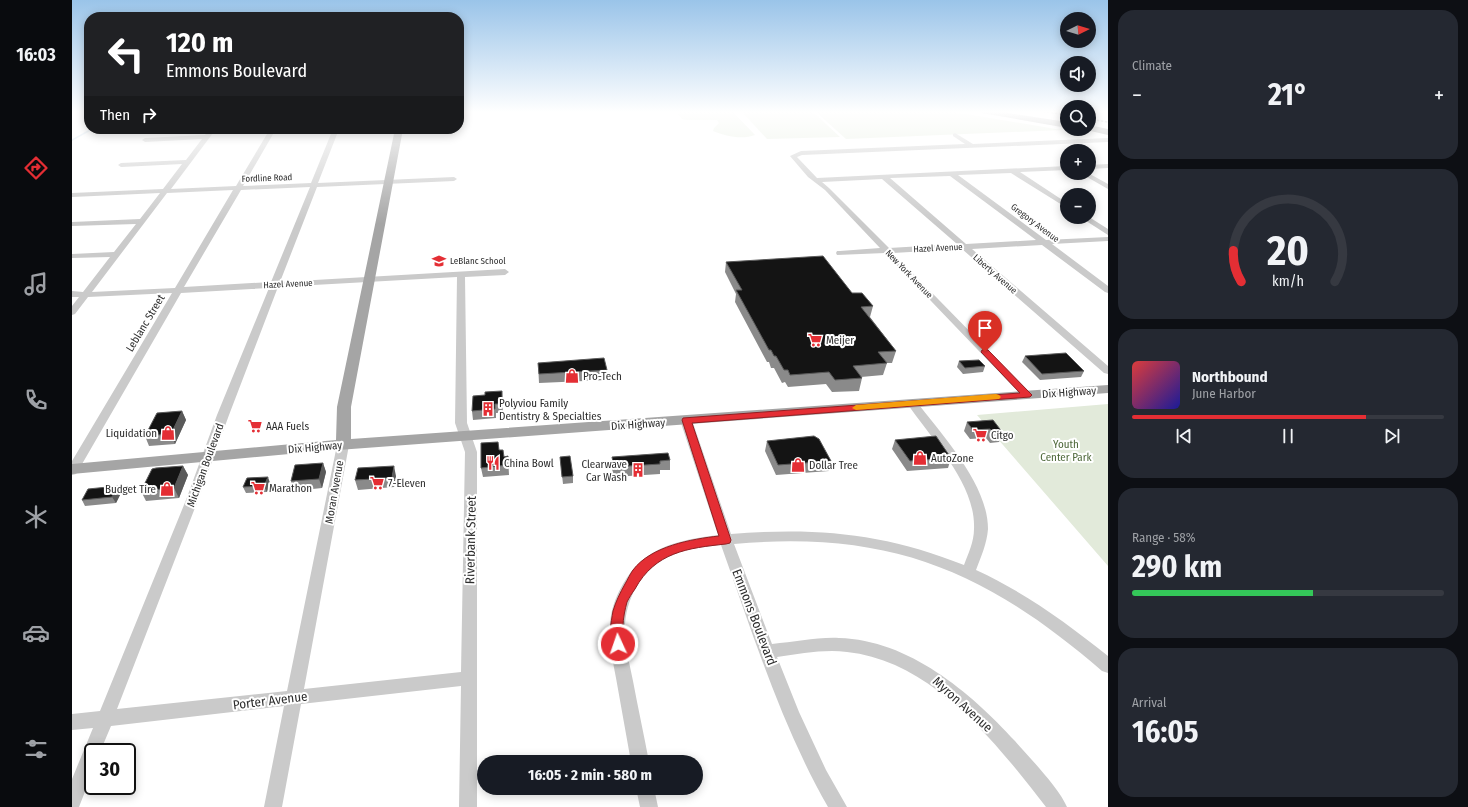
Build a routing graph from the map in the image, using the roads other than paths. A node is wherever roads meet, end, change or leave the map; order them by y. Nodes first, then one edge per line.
1 (198, 149) edge
2 (262, 149) edge
3 (328, 149) edge
4 (395, 149) edge
5 (882, 149) edge
6 (188, 162) junction
7 (121, 165) dead end
8 (1108, 166) edge
9 (1096, 167) edge
10 (1060, 168) edge
11 (1012, 170) junction
12 (951, 173) junction
13 (883, 176) junction
14 (454, 179) dead end
15 (814, 180) junction
16 (1096, 180) edge
17 (389, 182) junction
18 (314, 185) junction
19 (1108, 187) edge
20 (239, 188) junction
21 (166, 191) junction
22 (72, 195) edge
23 (1060, 201) edge
24 (142, 221) junction
25 (72, 224) edge
26 (1094, 224) edge
27 (1108, 233) edge
28 (1108, 239) edge
29 (1044, 242) junction
30 (964, 247) junction
31 (887, 251) junction
32 (840, 253) dead end
33 (116, 254) junction
34 (72, 256) edge
35 (505, 272) dead end
36 (461, 274) junction
37 (369, 279) junction
38 (275, 284) junction
39 (178, 290) junction
40 (1108, 290) edge
41 (72, 294) edge
42 (86, 294) junction
43 (72, 312) edge
44 (1108, 371) edge
45 (1108, 389) edge
46 (1027, 395) junction
47 (912, 403) junction
48 (686, 420) junction
49 (465, 436) junction
50 (343, 445) junction
51 (207, 457) junction
52 (72, 469) edge
53 (726, 540) junction
54 (968, 573) junction
55 (768, 651) junction
56 (1108, 666) edge
57 (468, 678) junction
58 (295, 697) junction
59 (105, 719) junction
60 (72, 722) edge
61 (639, 755) edge
62 (646, 795) edge
63 (72, 801) edge
64 (273, 807) edge
65 (468, 807) edge
66 (649, 807) edge
67 (838, 807) edge
68 (1058, 807) edge

1 - 6 street
2 - 20 street, Leblanc Street
3 - 18 street, Michigan Boulevard
4 - 17 main road, Moran Avenue
5 - 15 street, New York Avenue
6 - 7 street
6 - 21 street
8 - 9 street
10 - 11 street
11 - 12 street
11 - 23 street
12 - 13 street
12 - 29 street, Gregory Avenue
13 - 15 street
13 - 30 street, Liberty Avenue
14 - 17 street, Fordline Road
15 - 31 street, New York Avenue
16 - 19 street
17 - 18 street, Fordline Road
17 - 37 main road, Moran Avenue
18 - 20 street, Fordline Road
18 - 38 street, Michigan Boulevard
20 - 21 street, Fordline Road
20 - 39 street, Leblanc Street
21 - 22 street, Fordline Road
21 - 24 street
24 - 25 street
24 - 33 street
26 - 27 street
28 - 29 street, Hazel Avenue
29 - 30 street, Hazel Avenue
29 - 40 street, Gregory Avenue
30 - 31 street, Hazel Avenue
30 - 44 street, Liberty Avenue
31 - 32 street, Hazel Avenue
31 - 46 street, New York Avenue
33 - 34 street
33 - 42 street
35 - 36 street, Hazel Avenue
36 - 37 street, Hazel Avenue
36 - 49 street, Riverbank Street
37 - 38 street, Hazel Avenue
37 - 50 main road, Moran Avenue
38 - 39 street, Hazel Avenue
38 - 51 street, Michigan Boulevard
39 - 42 street, Hazel Avenue
39 - 52 street, Leblanc Street
41 - 42 street, Hazel Avenue
42 - 43 street
45 - 46 main road, Dix Highway
46 - 47 main road, Dix Highway
47 - 48 main road, Dix Highway
47 - 54 street
48 - 49 main road, Dix Highway
48 - 53 street, Emmons Boulevard
49 - 50 main road, Dix Highway
49 - 57 street, Riverbank Street
50 - 51 main road, Dix Highway
50 - 58 street, Moran Avenue
51 - 52 main road, Dix Highway
51 - 59 street, Michigan Boulevard
53 - 54 street
53 - 55 street, Emmons Boulevard
53 - 61 street
54 - 56 street
55 - 67 street, Emmons Boulevard
55 - 68 street, Myron Avenue
57 - 58 street, Porter Avenue
57 - 65 street, Riverbank Street
58 - 59 street, Porter Avenue
58 - 64 street, Moran Avenue
59 - 60 street, Porter Avenue
59 - 63 street, Michigan Boulevard
62 - 66 street

